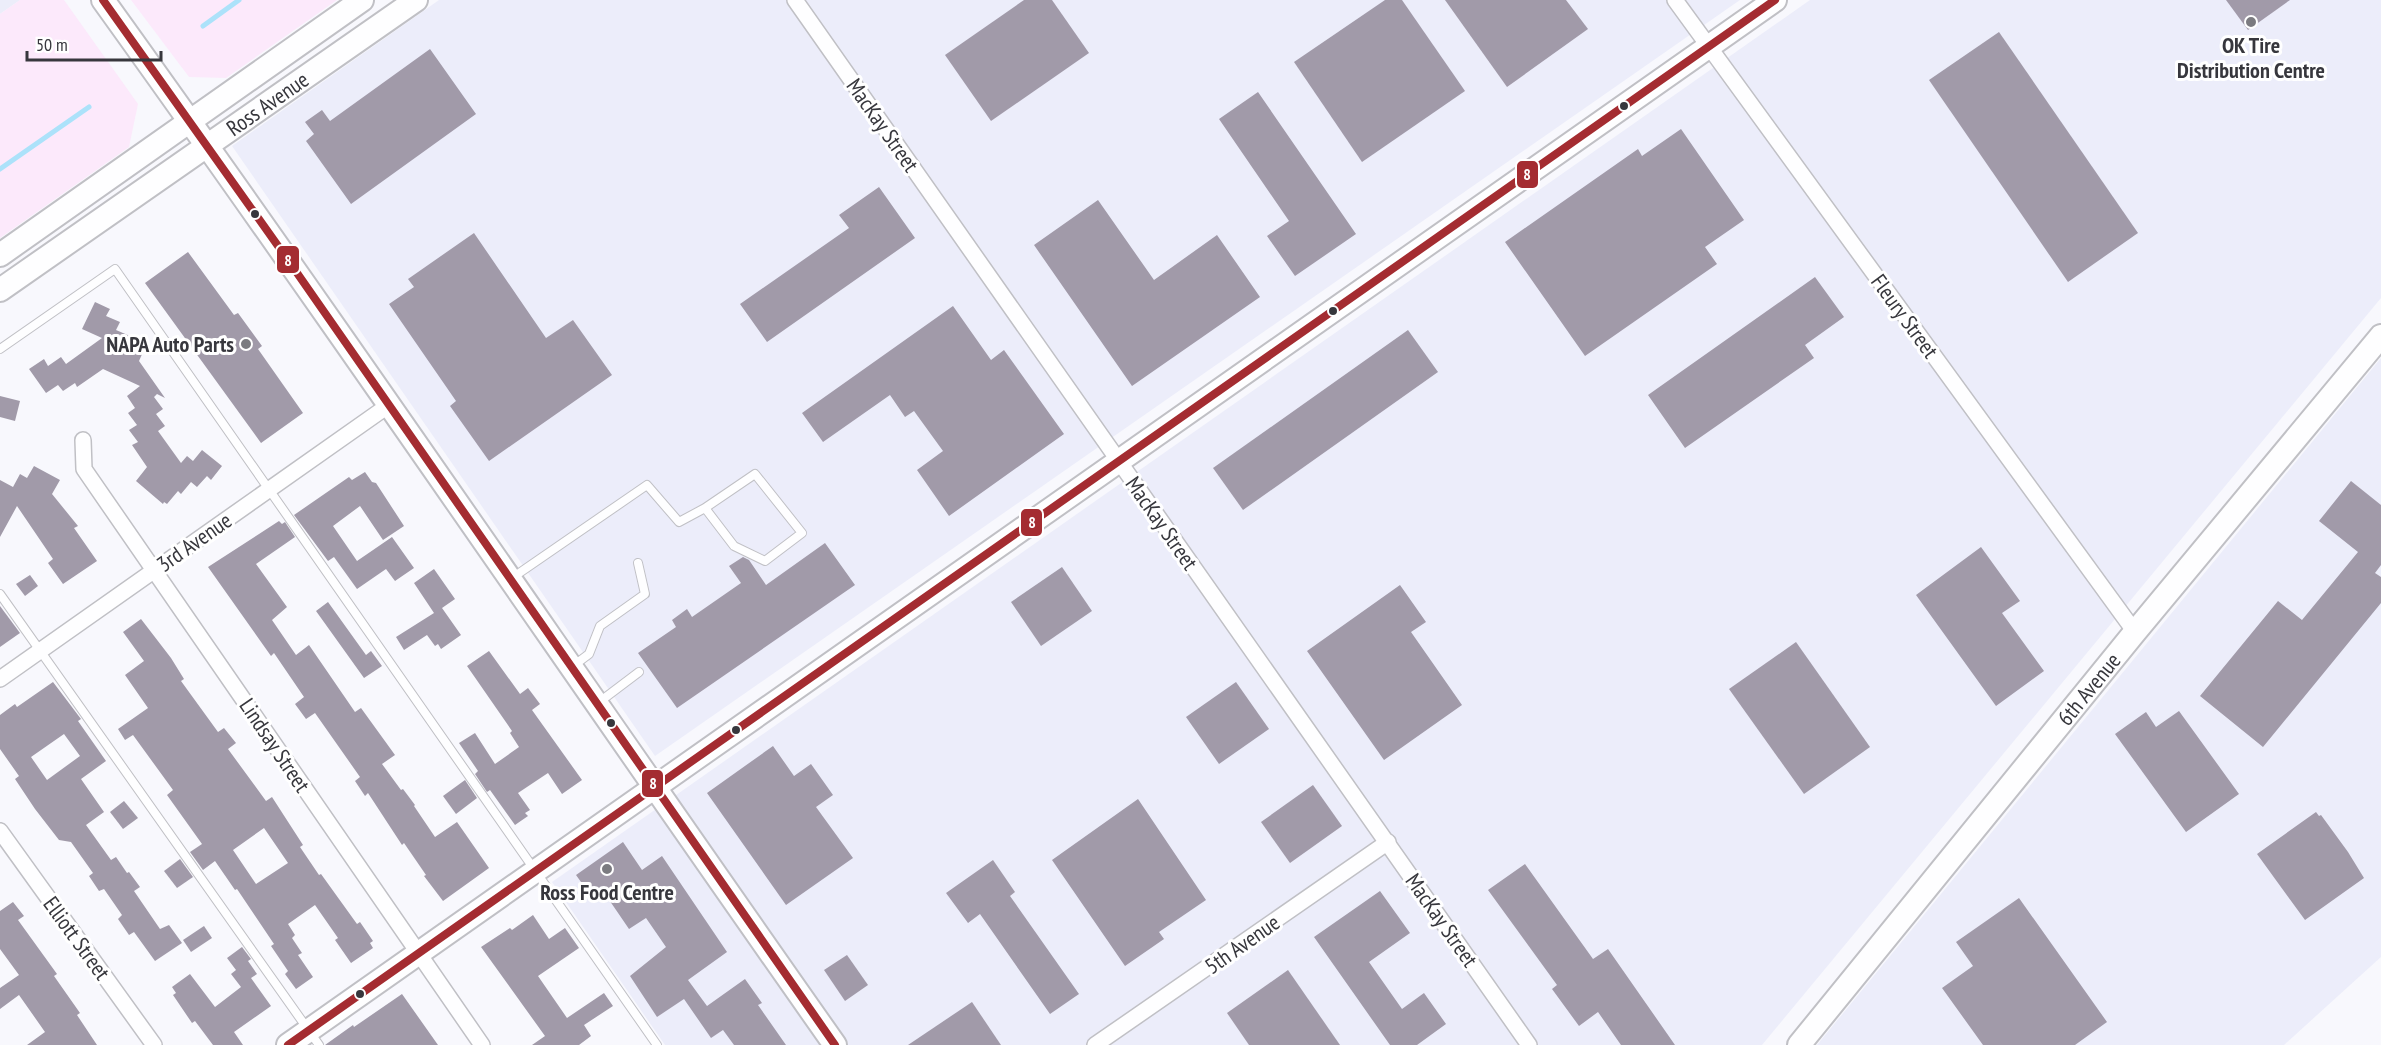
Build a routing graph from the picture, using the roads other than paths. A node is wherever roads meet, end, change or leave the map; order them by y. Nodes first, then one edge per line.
1 (103, 0) edge
2 (362, 0) edge
3 (416, 0) edge
4 (795, 0) edge
5 (1675, 0) edge
6 (1775, 0) edge
7 (1708, 48) junction
8 (190, 122) junction
9 (207, 146) junction
10 (0, 255) edge
11 (0, 290) edge
12 (2381, 336) edge
13 (0, 349) edge
14 (389, 405) junction
15 (83, 440) dead end
16 (1119, 462) junction
17 (269, 489) junction
18 (705, 508) junction
19 (638, 563) dead end
20 (156, 569) junction
21 (511, 579) junction
22 (0, 594) edge
23 (2135, 632) junction
24 (39, 652) junction
25 (572, 667) junction
26 (639, 672) dead end
27 (0, 680) edge
28 (597, 704) junction
29 (654, 788) junction
30 (0, 831) edge
31 (1388, 842) junction
32 (535, 872) junction
33 (418, 954) junction
34 (314, 1038) edge
35 (154, 1045) edge
36 (288, 1045) edge
37 (482, 1045) edge
38 (657, 1045) edge
39 (835, 1045) edge
40 (1095, 1045) edge
41 (1529, 1045) edge
42 (1799, 1045) edge

1 - 8 street
2 - 8 street, Ross Avenue
3 - 9 street, Ross Avenue
4 - 16 street, MacKay Street
5 - 7 street, Fleury Street
6 - 7 street
7 - 16 street
7 - 23 street, Fleury Street
8 - 9 street
8 - 10 street, Ross Avenue
9 - 11 street, Ross Avenue
9 - 14 street
12 - 23 street, 6th Avenue
13 - 17 lane
14 - 17 street, 3rd Avenue
14 - 21 street
15 - 20 street, Lindsay Street
16 - 29 street
16 - 31 street, MacKay Street
17 - 20 street, 3rd Avenue
17 - 32 lane
18 - 18 lane
18 - 21 lane
19 - 25 lane
20 - 24 street, 3rd Avenue
20 - 33 street, Lindsay Street
21 - 25 street
22 - 24 lane
23 - 42 street, 6th Avenue
24 - 27 street, 3rd Avenue
24 - 34 lane
25 - 28 street
26 - 28 lane
28 - 29 street
29 - 32 street
29 - 39 street
30 - 35 street, Elliott Street
31 - 40 street, 5th Avenue
31 - 41 street, MacKay Street
32 - 33 street
32 - 38 lane
33 - 34 street
33 - 37 street, Lindsay Street
34 - 36 street

